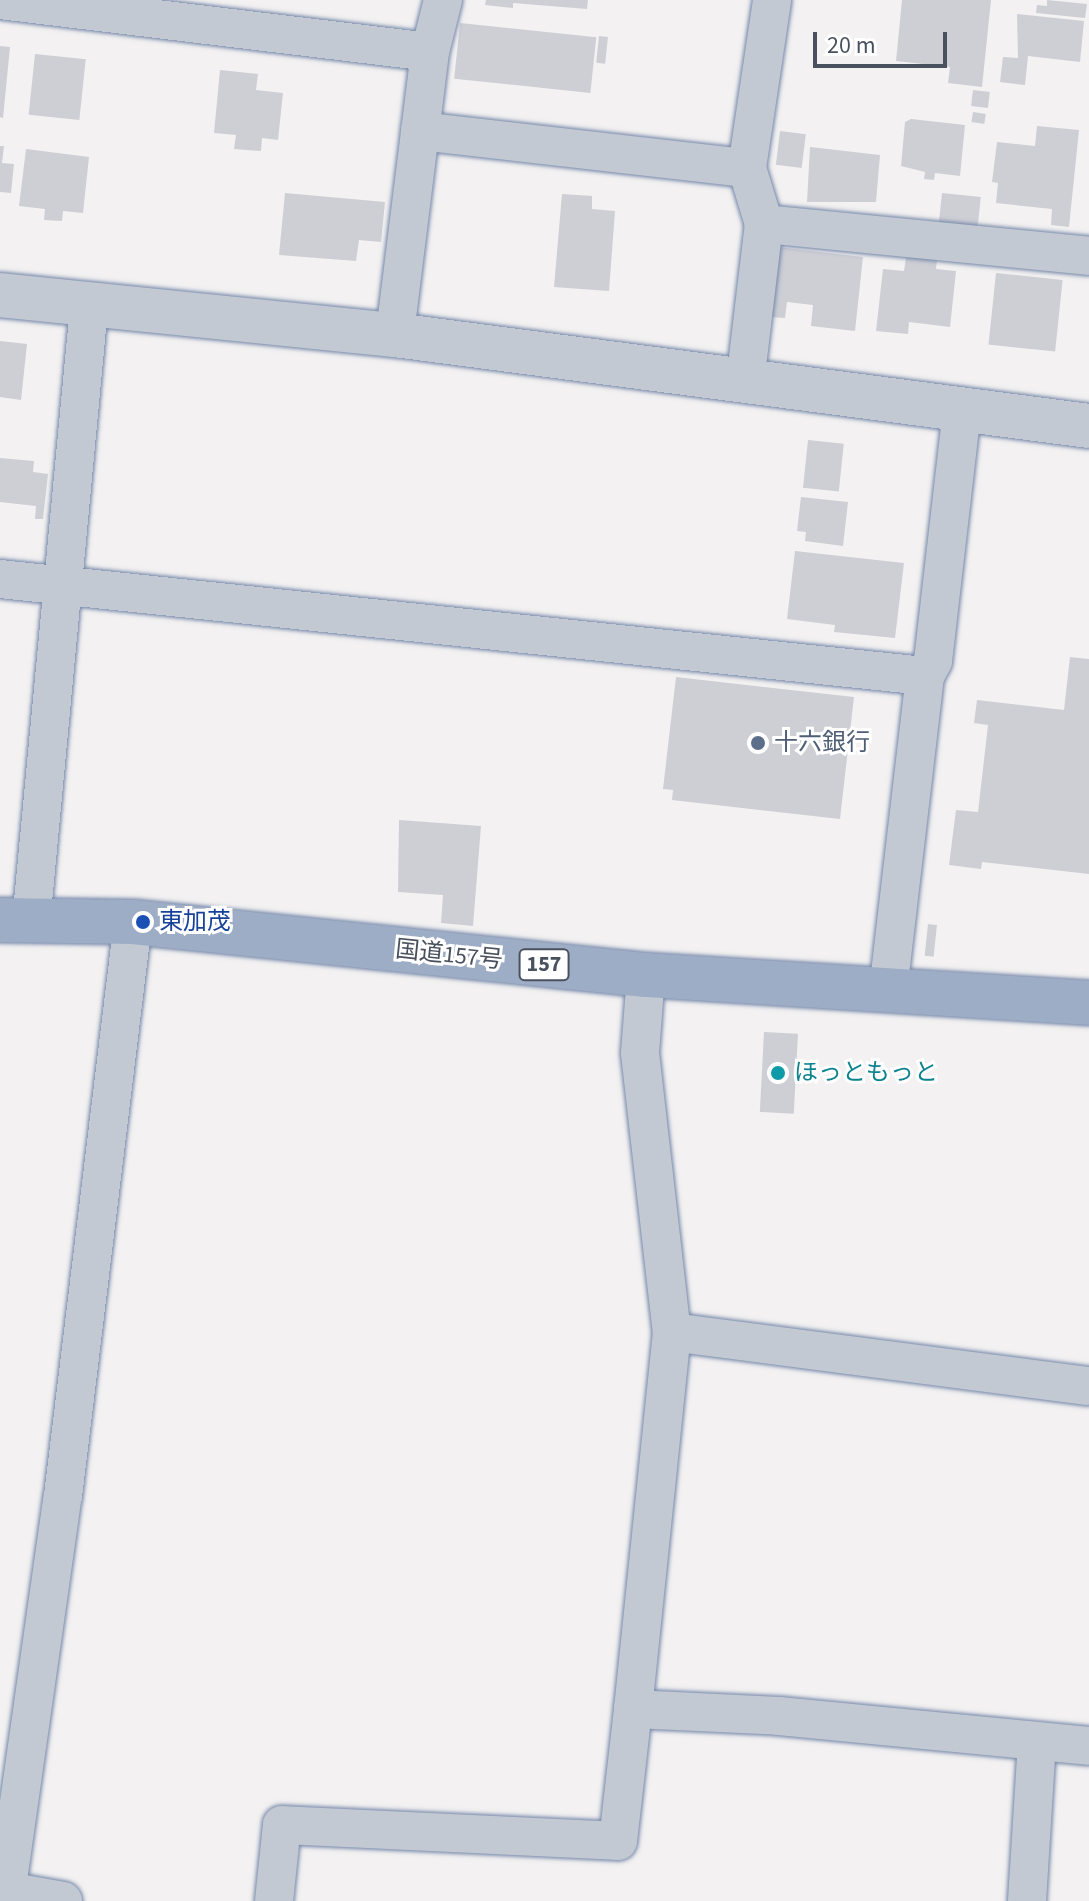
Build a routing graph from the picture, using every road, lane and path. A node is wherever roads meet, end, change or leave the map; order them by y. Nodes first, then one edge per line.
1 (0, 0) edge
2 (443, 0) edge
3 (772, 0) edge
4 (212, 12) edge
5 (430, 52) junction
6 (420, 131) junction
7 (747, 168) junction
8 (764, 224) junction
9 (1089, 256) edge
10 (0, 295) edge
11 (89, 307) junction
12 (395, 335) junction
13 (745, 383) junction
14 (962, 412) junction
15 (1089, 426) edge
16 (0, 579) edge
17 (64, 585) junction
18 (925, 676) junction
19 (16, 921) edge
20 (133, 922) junction
21 (646, 975) junction
22 (888, 992) junction
23 (1089, 1003) edge
24 (672, 1332) junction
25 (1089, 1386) edge
26 (633, 1709) junction
27 (1037, 1742) junction
28 (1089, 1746) edge
29 (6, 1896) edge
30 (63, 1901) edge
31 (274, 1901) edge
32 (1027, 1901) edge

1 - 4 street
2 - 5 street
3 - 7 street
4 - 5 street
5 - 6 street
6 - 7 street
6 - 12 street
7 - 8 street
8 - 9 street
8 - 13 street
10 - 11 street
11 - 12 street
11 - 17 street
12 - 13 street
13 - 14 street
14 - 15 street
14 - 18 street
16 - 17 street
17 - 18 street
17 - 19 street
18 - 22 street
19 - 20 highway, 国道157号 / 157
20 - 21 highway, 国道157号 / 157
20 - 29 street
21 - 22 highway, 国道157号 / 157
21 - 24 street
22 - 23 highway, 国道157号 / 157
24 - 25 street
24 - 26 street
26 - 27 street
26 - 31 street
27 - 28 street
27 - 32 street
29 - 30 street

